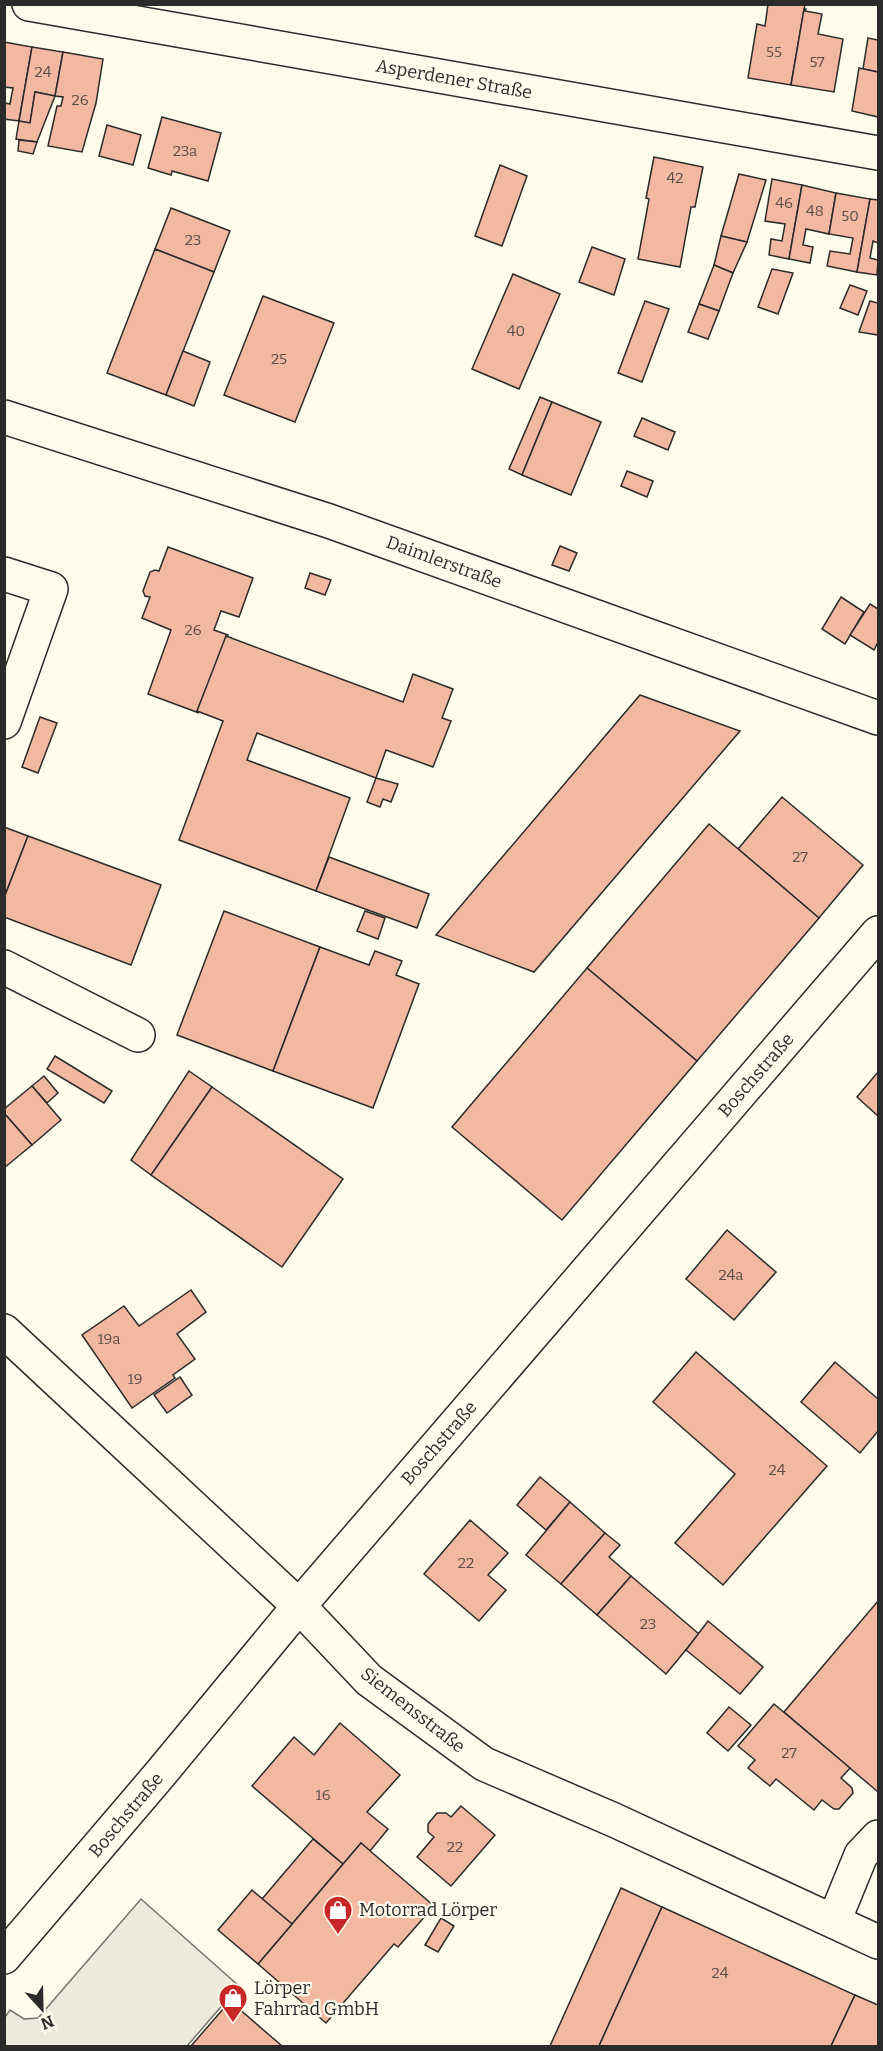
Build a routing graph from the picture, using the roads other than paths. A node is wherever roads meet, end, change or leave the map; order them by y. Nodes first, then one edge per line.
1 (29, 4) edge
2 (879, 153) edge
3 (4, 417) edge
4 (4, 574) edge
5 (879, 718) edge
6 (4, 722) edge
7 (879, 933) edge
8 (4, 967) edge
9 (138, 1035) dead end
10 (4, 1331) edge
11 (298, 1606) junction
12 (879, 1838) edge
13 (834, 1921) junction
14 (879, 1942) edge
15 (4, 1957) edge

1 - 2 street, Asperdener Straße
3 - 5 street, Daimlerstraße
4 - 6 street
7 - 11 street, Boschstraße
8 - 9 street
10 - 11 street, Siemensstraße
11 - 13 street, Siemensstraße
11 - 15 street, Boschstraße
12 - 13 street
13 - 14 street, Siemensstraße

